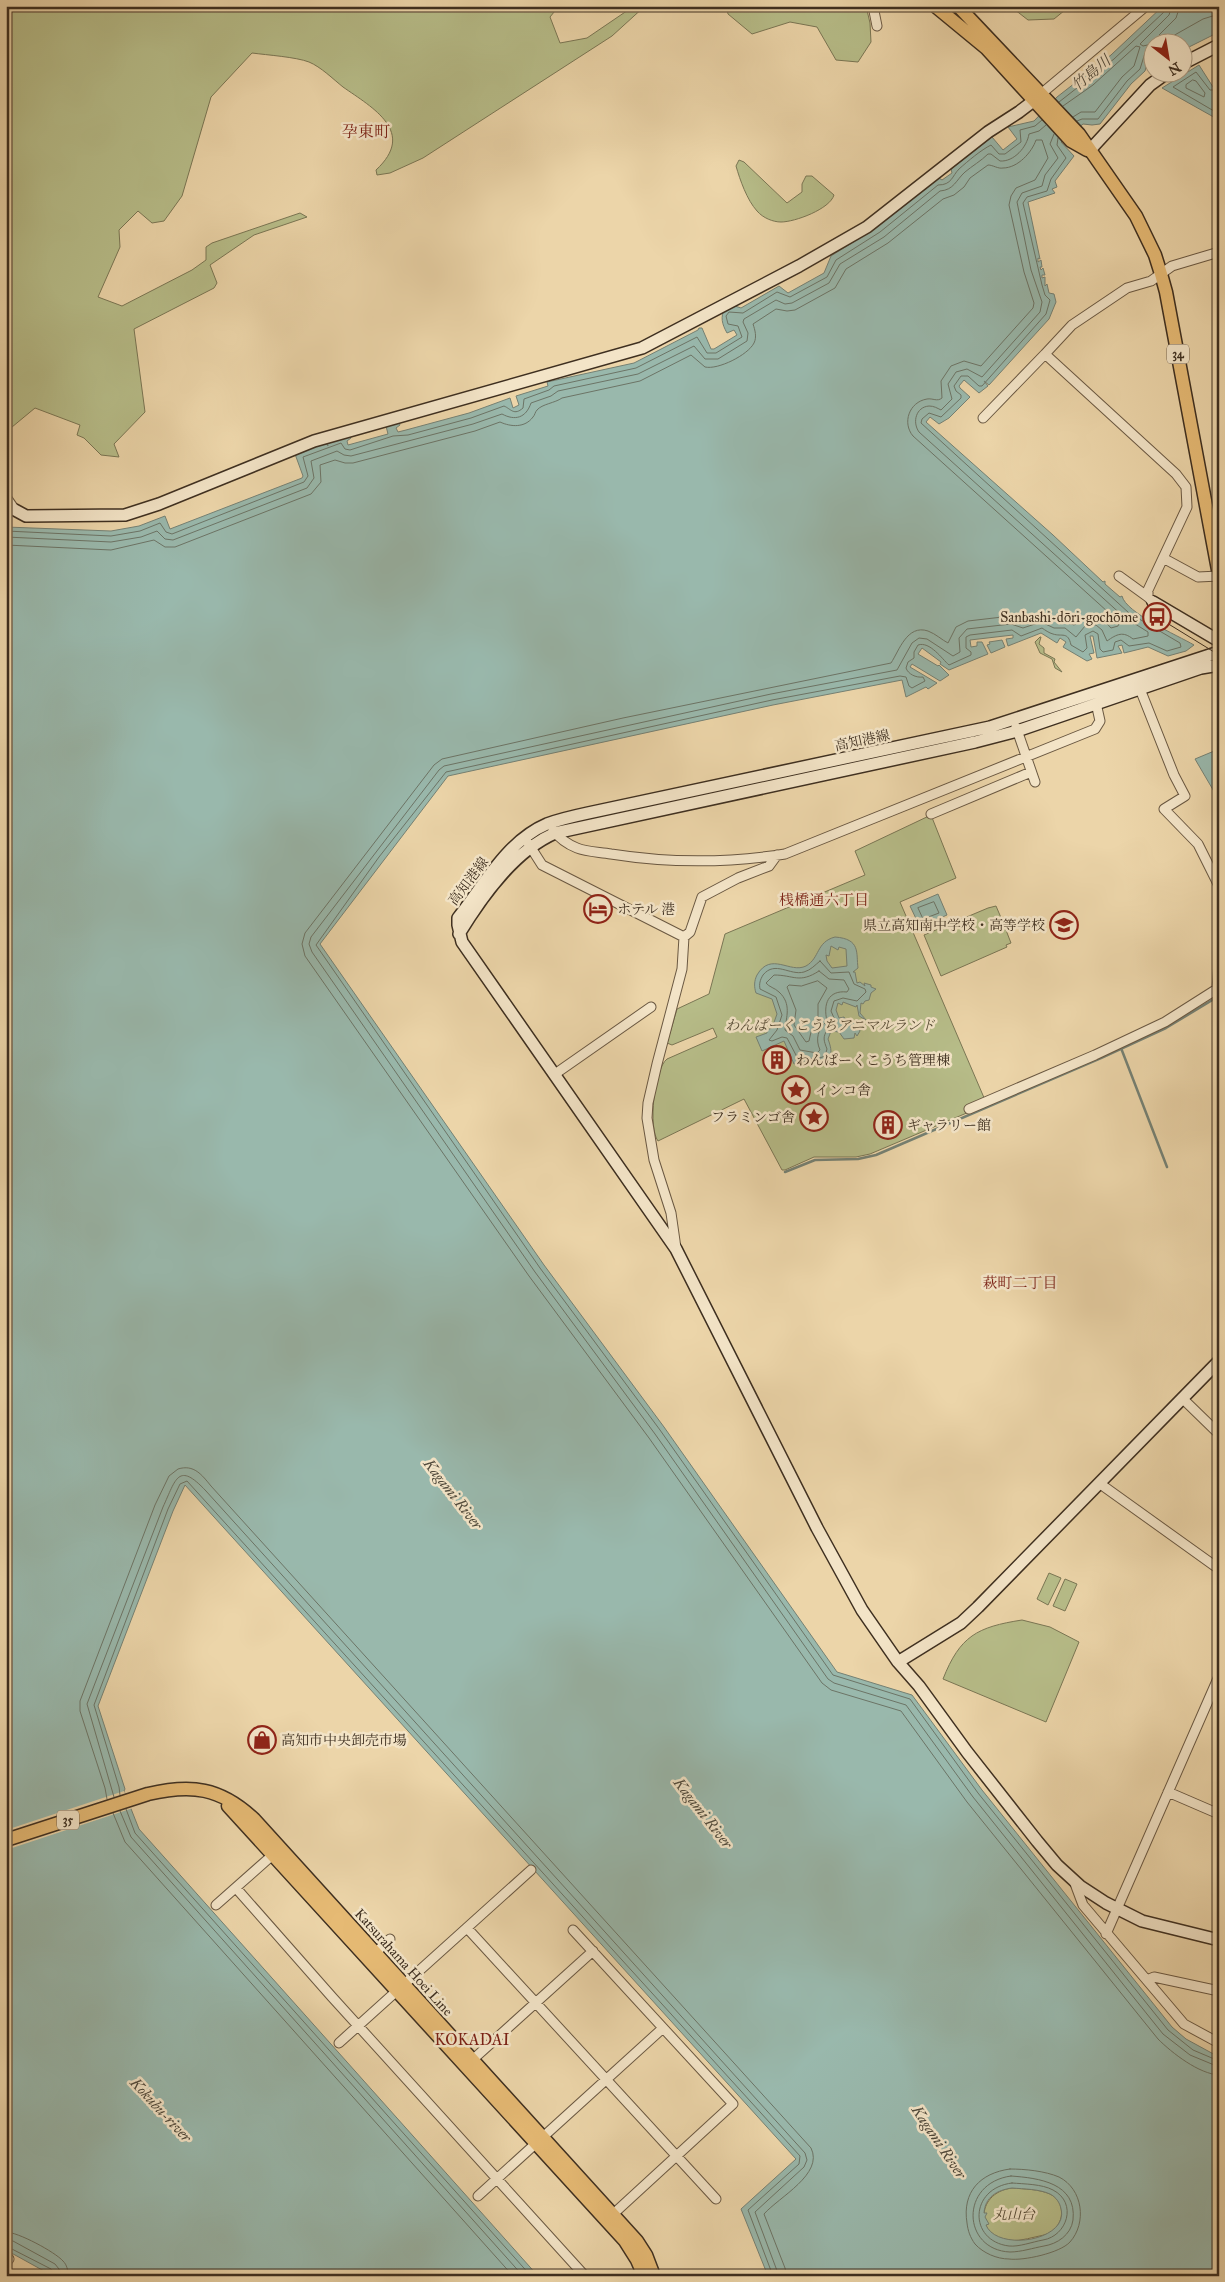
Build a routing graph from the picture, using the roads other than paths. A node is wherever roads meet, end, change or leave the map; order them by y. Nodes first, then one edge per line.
1 (873, 6) edge
2 (935, 6) edge
3 (958, 6) edge
4 (1146, 6) edge
5 (877, 26) dead end
6 (1219, 45) edge
7 (1192, 59) edge
8 (1154, 82) edge
9 (1041, 101) junction
10 (1089, 151) junction
11 (1219, 252) edge
12 (1161, 274) junction
13 (1045, 354) junction
14 (982, 418) dead end
15 (1201, 483) junction
16 (1186, 487) junction
17 (6, 497) edge
18 (15, 510) joint
19 (1163, 558) junction
20 (1119, 576) dead end
21 (1219, 576) edge
22 (1150, 600) junction
23 (1219, 641) edge
24 (1219, 652) edge
25 (1219, 665) edge
26 (1140, 689) junction
27 (1096, 704) junction
28 (1013, 720) junction
29 (1017, 731) junction
30 (1026, 758) junction
31 (1031, 772) junction
32 (1035, 782) dead end
33 (931, 814) dead end
34 (551, 829) junction
35 (527, 842) junction
36 (777, 855) junction
37 (1219, 886) edge
38 (684, 937) junction
39 (1219, 962) edge
40 (1218, 992) edge
41 (650, 1007) dead end
42 (555, 1074) junction
43 (969, 1109) dead end
44 (676, 1248) junction
45 (1219, 1361) edge
46 (1182, 1398) junction
47 (1219, 1434) edge
48 (1098, 1483) junction
49 (1219, 1569) edge
50 (898, 1662) junction
51 (1218, 1681) edge
52 (1168, 1792) junction
53 (1219, 1814) edge
54 (6, 1840) edge
55 (276, 1851) junction
56 (531, 1870) dead end
57 (1074, 1880) junction
58 (236, 1888) junction
59 (216, 1906) dead end
60 (1117, 1910) junction
61 (467, 1928) junction
62 (573, 1930) dead end
63 (1106, 1934) junction
64 (390, 1939) dead end
65 (1219, 1940) edge
66 (593, 1951) junction
67 (372, 1956) junction
68 (1146, 1980) junction
69 (400, 1988) junction
70 (1219, 1991) edge
71 (537, 2004) junction
72 (358, 2025) junction
73 (662, 2028) junction
74 (340, 2043) dead end
75 (1219, 2043) edge
76 (469, 2063) junction
77 (606, 2079) junction
78 (539, 2140) junction
79 (676, 2156) junction
80 (497, 2179) junction
81 (478, 2196) dead end
82 (716, 2199) dead end
83 (609, 2217) junction
84 (585, 2276) edge
85 (644, 2276) edge
86 (654, 2276) edge

1 - 5 street
2 - 9 main road, 34
3 - 9 main road, 34
4 - 9 street
6 - 7 street
8 - 10 street
9 - 10 main road, 34
9 - 18 street
10 - 12 main road, 34
11 - 12 street
12 - 13 street
12 - 15 main road, 34
13 - 14 street
13 - 16 street
15 - 16 street
15 - 21 main road, 34
16 - 19 street
17 - 18 street
19 - 21 street
19 - 22 street
20 - 22 street
22 - 23 street
24 - 28 street, 高知港線
25 - 26 street, 高知港線
26 - 27 street, 高知港線
26 - 37 street
27 - 29 street, 高知港線
27 - 30 street
28 - 29 street
28 - 34 street, 高知港線
29 - 30 street
29 - 34 street, 高知港線
30 - 31 street
30 - 36 street
31 - 32 street
31 - 33 street
34 - 35 street, 高知港線
34 - 36 street
35 - 38 street
35 - 42 street, 高知港線
36 - 38 street
38 - 44 street
39 - 40 street
40 - 43 street
41 - 42 street
42 - 44 street
44 - 50 street
45 - 46 street
46 - 47 street
46 - 48 street
48 - 49 street
48 - 50 street
50 - 57 street
51 - 52 street
52 - 53 street
52 - 60 street
54 - 55 main road, Katsurahama Hoei Line / 35
55 - 58 street
55 - 67 main road, Katsurahama Hoei Line / 35
56 - 61 street
57 - 60 street
57 - 63 street
58 - 59 street
58 - 72 street
60 - 63 street
60 - 65 street
61 - 69 street
61 - 71 street
62 - 66 street
63 - 68 street
64 - 67 street
66 - 71 street
66 - 73 street
67 - 69 main road, Katsurahama Hoei Line / 35
68 - 70 street
68 - 75 street
69 - 72 street
69 - 76 main road, Katsurahama Hoei Line / 35
71 - 76 street
71 - 77 street
72 - 74 street
72 - 80 street
73 - 77 street
73 - 79 street
76 - 78 main road, Katsurahama Hoei Line / 35
77 - 78 street
77 - 79 street
78 - 80 street
78 - 83 main road, Katsurahama Hoei Line / 35
79 - 82 street
79 - 83 street
80 - 81 street
80 - 84 street
83 - 85 main road, Katsurahama Hoei Line / 35
83 - 86 main road, Katsurahama Hoei Line / 35

